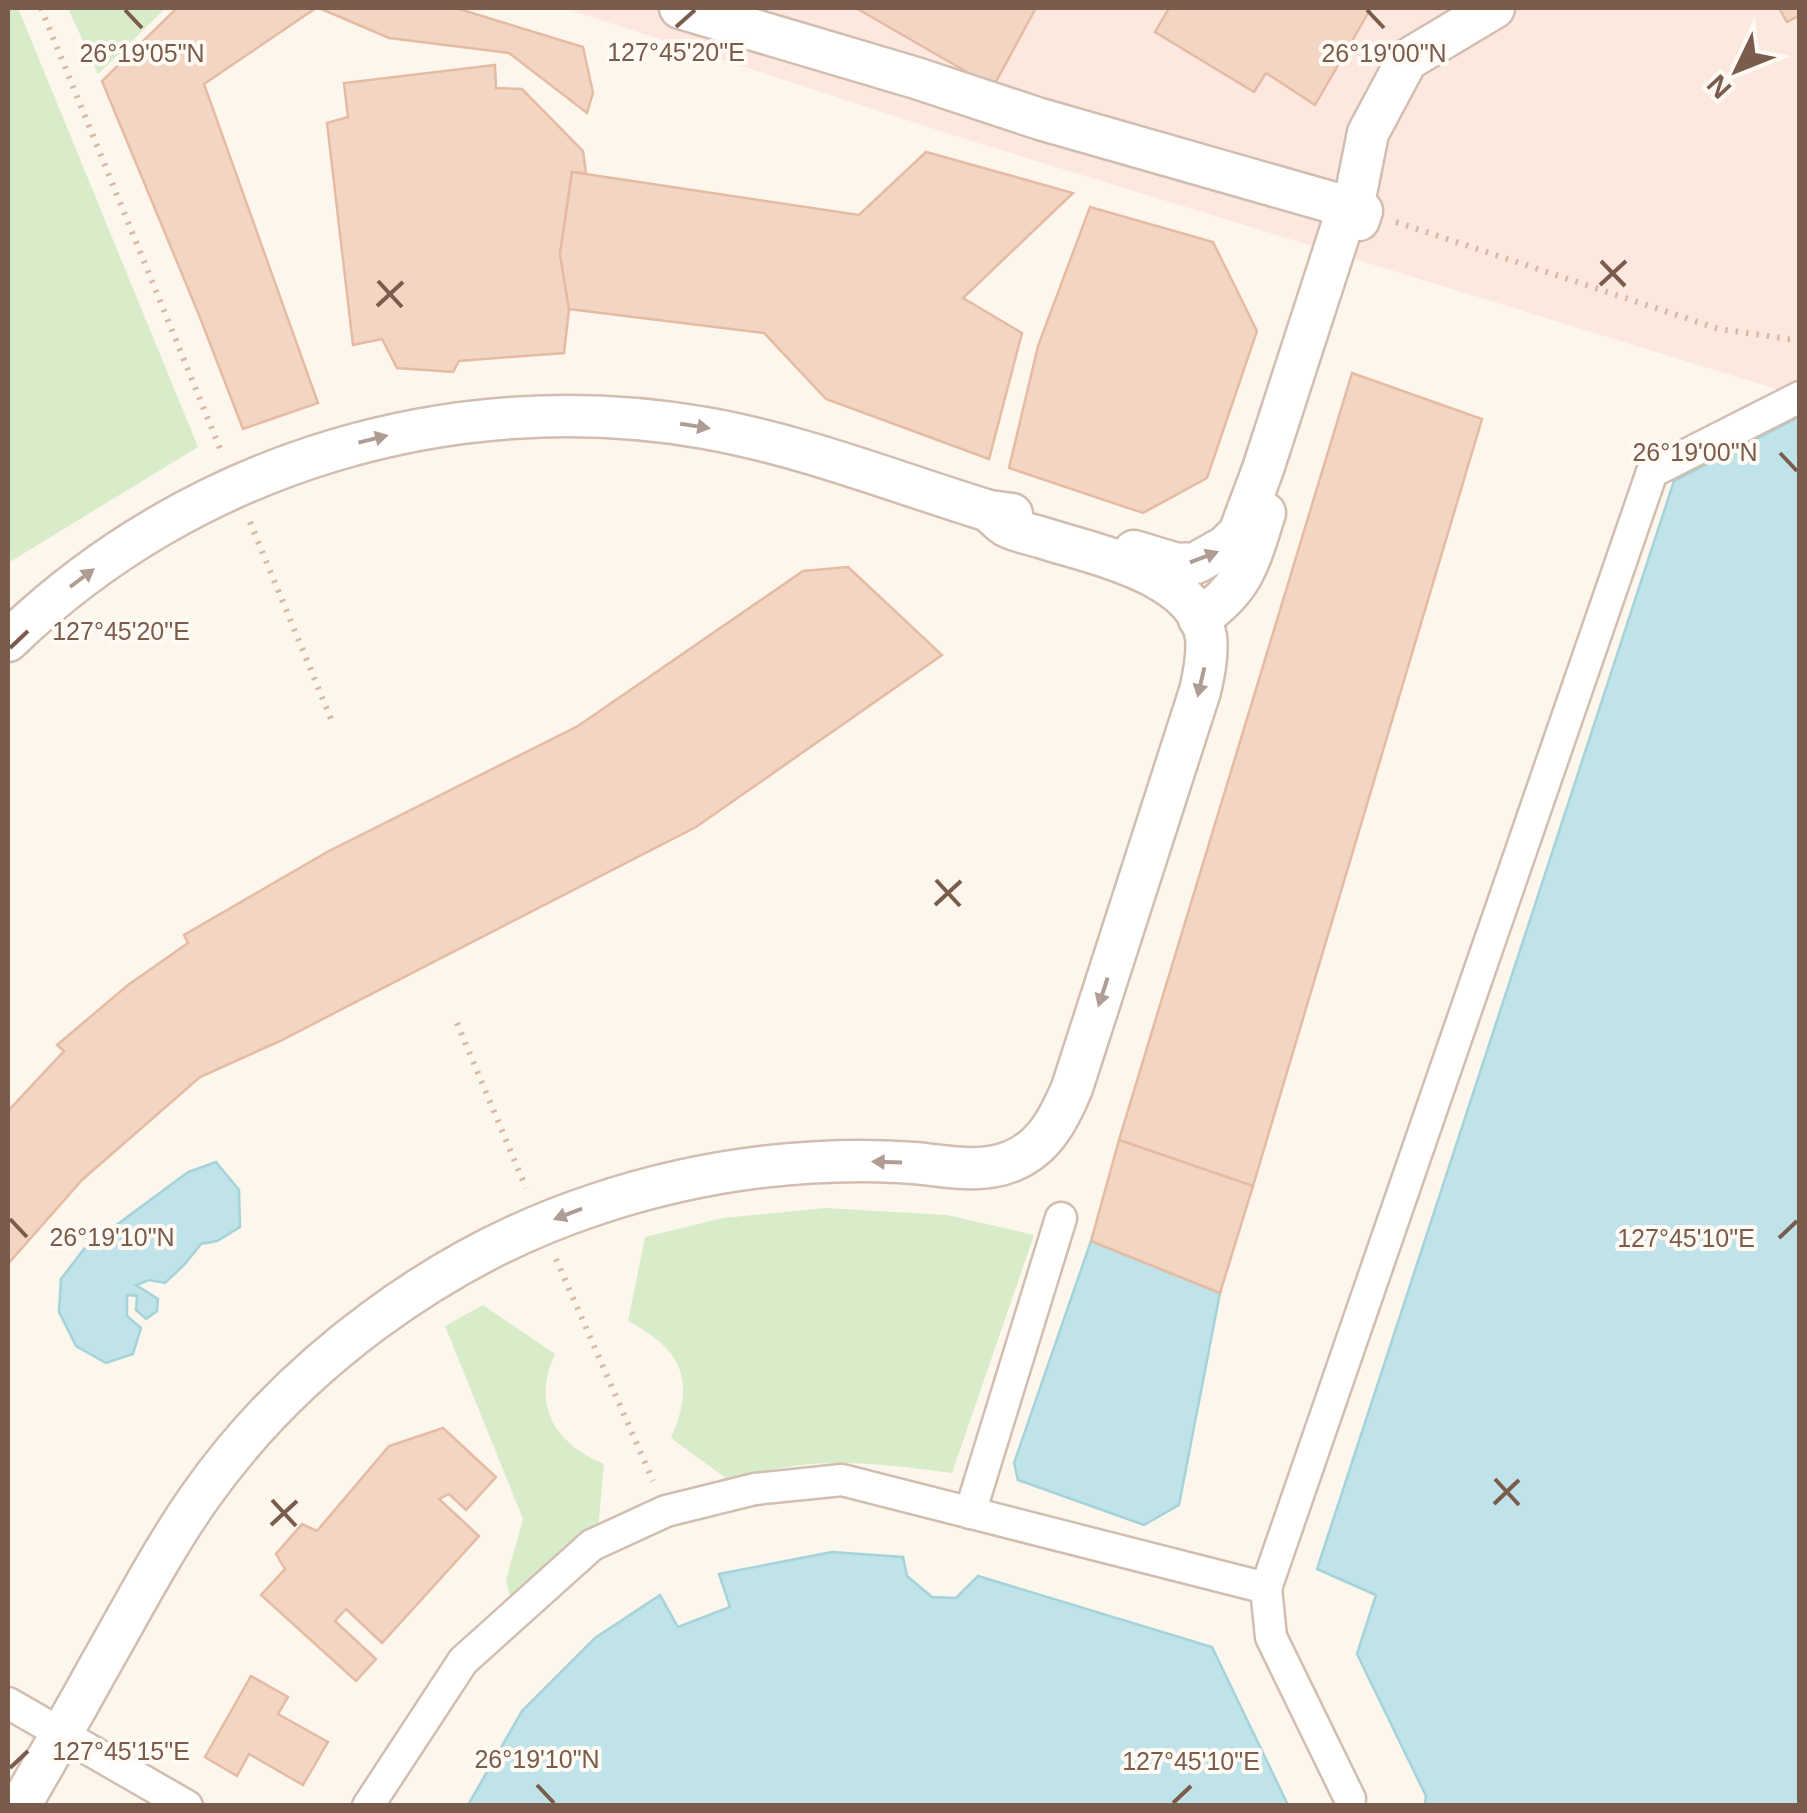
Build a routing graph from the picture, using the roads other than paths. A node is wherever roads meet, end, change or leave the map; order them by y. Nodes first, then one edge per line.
1 (680, 8) edge
2 (1494, 8) edge
3 (1354, 209) junction
4 (1800, 397) edge
5 (989, 511) junction
6 (1199, 618) junction
7 (8, 641) edge
8 (1061, 1218) dead end
9 (970, 1513) junction
10 (1266, 1588) junction
11 (8, 1703) edge
12 (61, 1734) junction
13 (1350, 1799) dead end
14 (20, 1806) edge
15 (187, 1806) edge
16 (368, 1806) edge

1 - 3 street
2 - 3 street
5 -> 3 street
3 - 6 street
4 - 10 street
5 - 6 street
7 -> 5 street
6 -> 12 street
8 - 9 street
9 - 10 street
9 - 16 street
10 - 13 street
11 - 12 street
12 - 14 street
12 - 15 street

